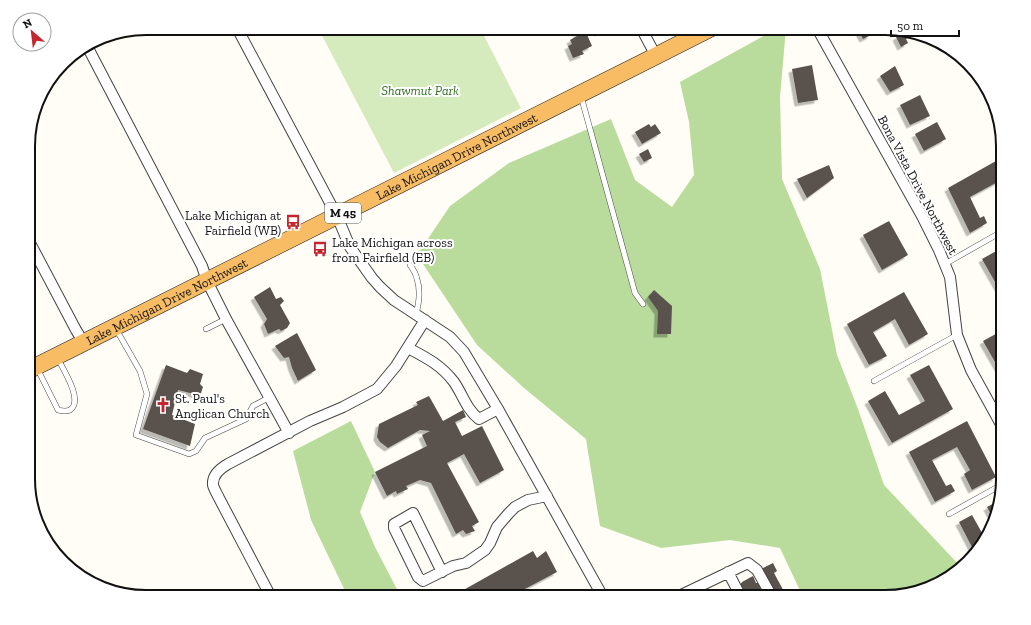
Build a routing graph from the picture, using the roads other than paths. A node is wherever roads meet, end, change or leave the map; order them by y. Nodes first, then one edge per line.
1 (241, 35) edge
2 (645, 35) edge
3 (697, 35) edge
4 (821, 35) edge
5 (89, 50) edge
6 (656, 56) junction
7 (580, 94) junction
8 (337, 216) junction
9 (996, 235) edge
10 (35, 252) edge
11 (945, 264) junction
12 (410, 265) dead end
13 (207, 281) junction
14 (643, 304) dead end
15 (420, 317) junction
16 (226, 319) junction
17 (115, 327) junction
18 (206, 329) dead end
19 (957, 335) junction
20 (84, 343) junction
21 (408, 348) junction
22 (56, 356) junction
23 (35, 366) edge
24 (35, 373) edge
25 (874, 380) dead end
26 (270, 397) junction
27 (996, 405) edge
28 (992, 407) junction
29 (498, 409) junction
30 (996, 415) edge
31 (289, 433) junction
32 (996, 488) edge
33 (547, 496) junction
34 (949, 514) dead end
35 (442, 572) junction
36 (728, 572) junction
37 (267, 590) edge
38 (599, 590) edge
39 (691, 590) edge
40 (737, 590) edge
41 (768, 590) edge

1 - 8 street
2 - 6 street
3 - 6 highway, Lake Michigan Drive Northwest / M 45
4 - 11 street, Bona Vista Drive Northwest
5 - 13 street
6 - 7 highway, Lake Michigan Drive Northwest / M 45
7 - 8 highway, Lake Michigan Drive Northwest / M 45
7 - 14 lane
8 - 13 highway, Lake Michigan Drive Northwest / M 45
8 - 15 street
9 - 11 lane
10 - 20 street
11 - 19 street, Bona Vista Drive Northwest
12 - 15 lane
13 - 16 street
13 - 17 highway, Lake Michigan Drive Northwest / M 45
15 - 21 street
15 - 29 street
16 - 18 lane
16 - 26 street
17 - 20 highway, Lake Michigan Drive Northwest / M 45
17 - 26 lane
19 - 25 lane
19 - 28 street, Bona Vista Drive Northwest
20 - 22 highway, Lake Michigan Drive Northwest / M 45
21 - 29 street
21 - 31 street
22 - 23 highway, Lake Michigan Drive Northwest / M 45
22 - 24 lane
26 - 31 street
27 - 28 lane
28 - 30 street, Bona Vista Drive Northwest
29 - 33 street
31 - 37 street
32 - 34 lane
33 - 35 street
33 - 38 street
35 - 35 street
36 - 39 street
36 - 40 street
36 - 41 street

